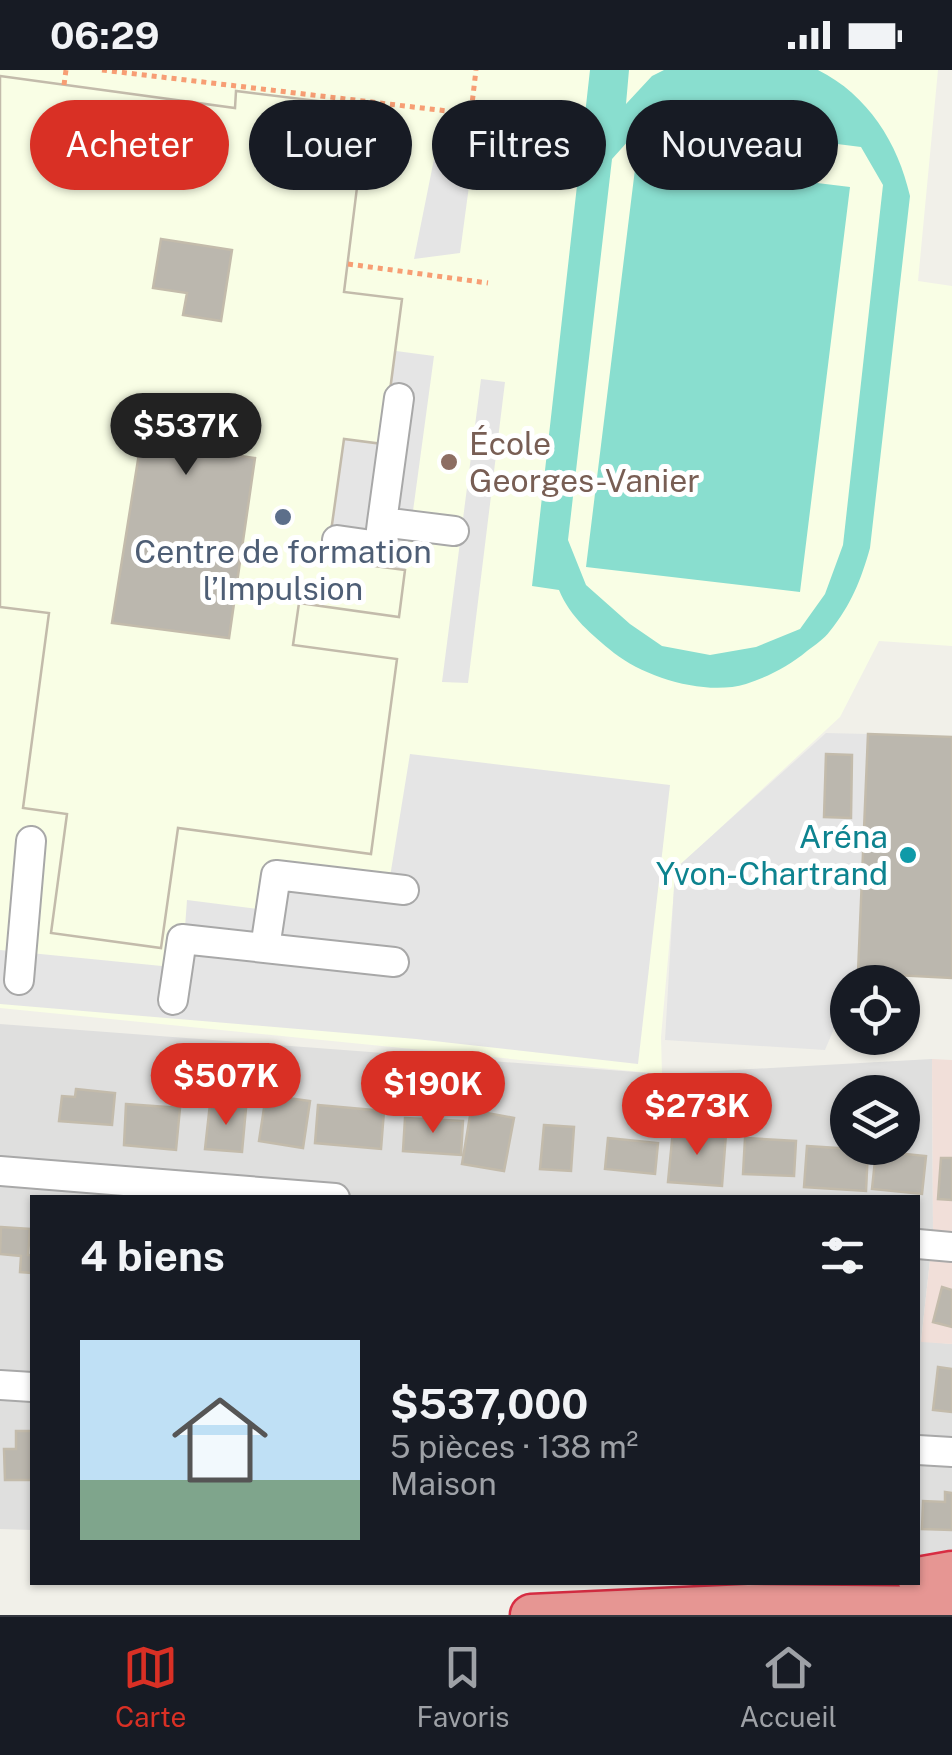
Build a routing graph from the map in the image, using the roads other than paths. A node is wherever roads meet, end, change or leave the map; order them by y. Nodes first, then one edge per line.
1 (400, 398) dead end
2 (382, 522) junction
3 (454, 532) dead end
4 (336, 540) dead end
5 (31, 842) dead end
6 (404, 890) dead end
7 (265, 948) junction
8 (394, 962) dead end
9 (19, 980) dead end
10 (173, 1000) dead end
11 (0, 1171) edge
12 (298, 1195) edge
13 (920, 1244) edge
14 (952, 1247) edge
15 (0, 1385) edge
16 (30, 1388) edge
17 (920, 1450) edge
18 (952, 1452) edge
19 (952, 1572) edge
20 (920, 1578) edge
21 (872, 1585) edge
22 (749, 1606) junction
23 (952, 1607) edge
24 (531, 1615) edge

1 - 2 street
2 - 3 street
2 - 4 street
5 - 9 street
6 - 7 street
7 - 8 street
7 - 10 street
11 - 12 street
13 - 14 street
15 - 16 street
17 - 18 street
19 - 20 highway
21 - 22 highway
22 - 23 highway
22 - 24 highway

